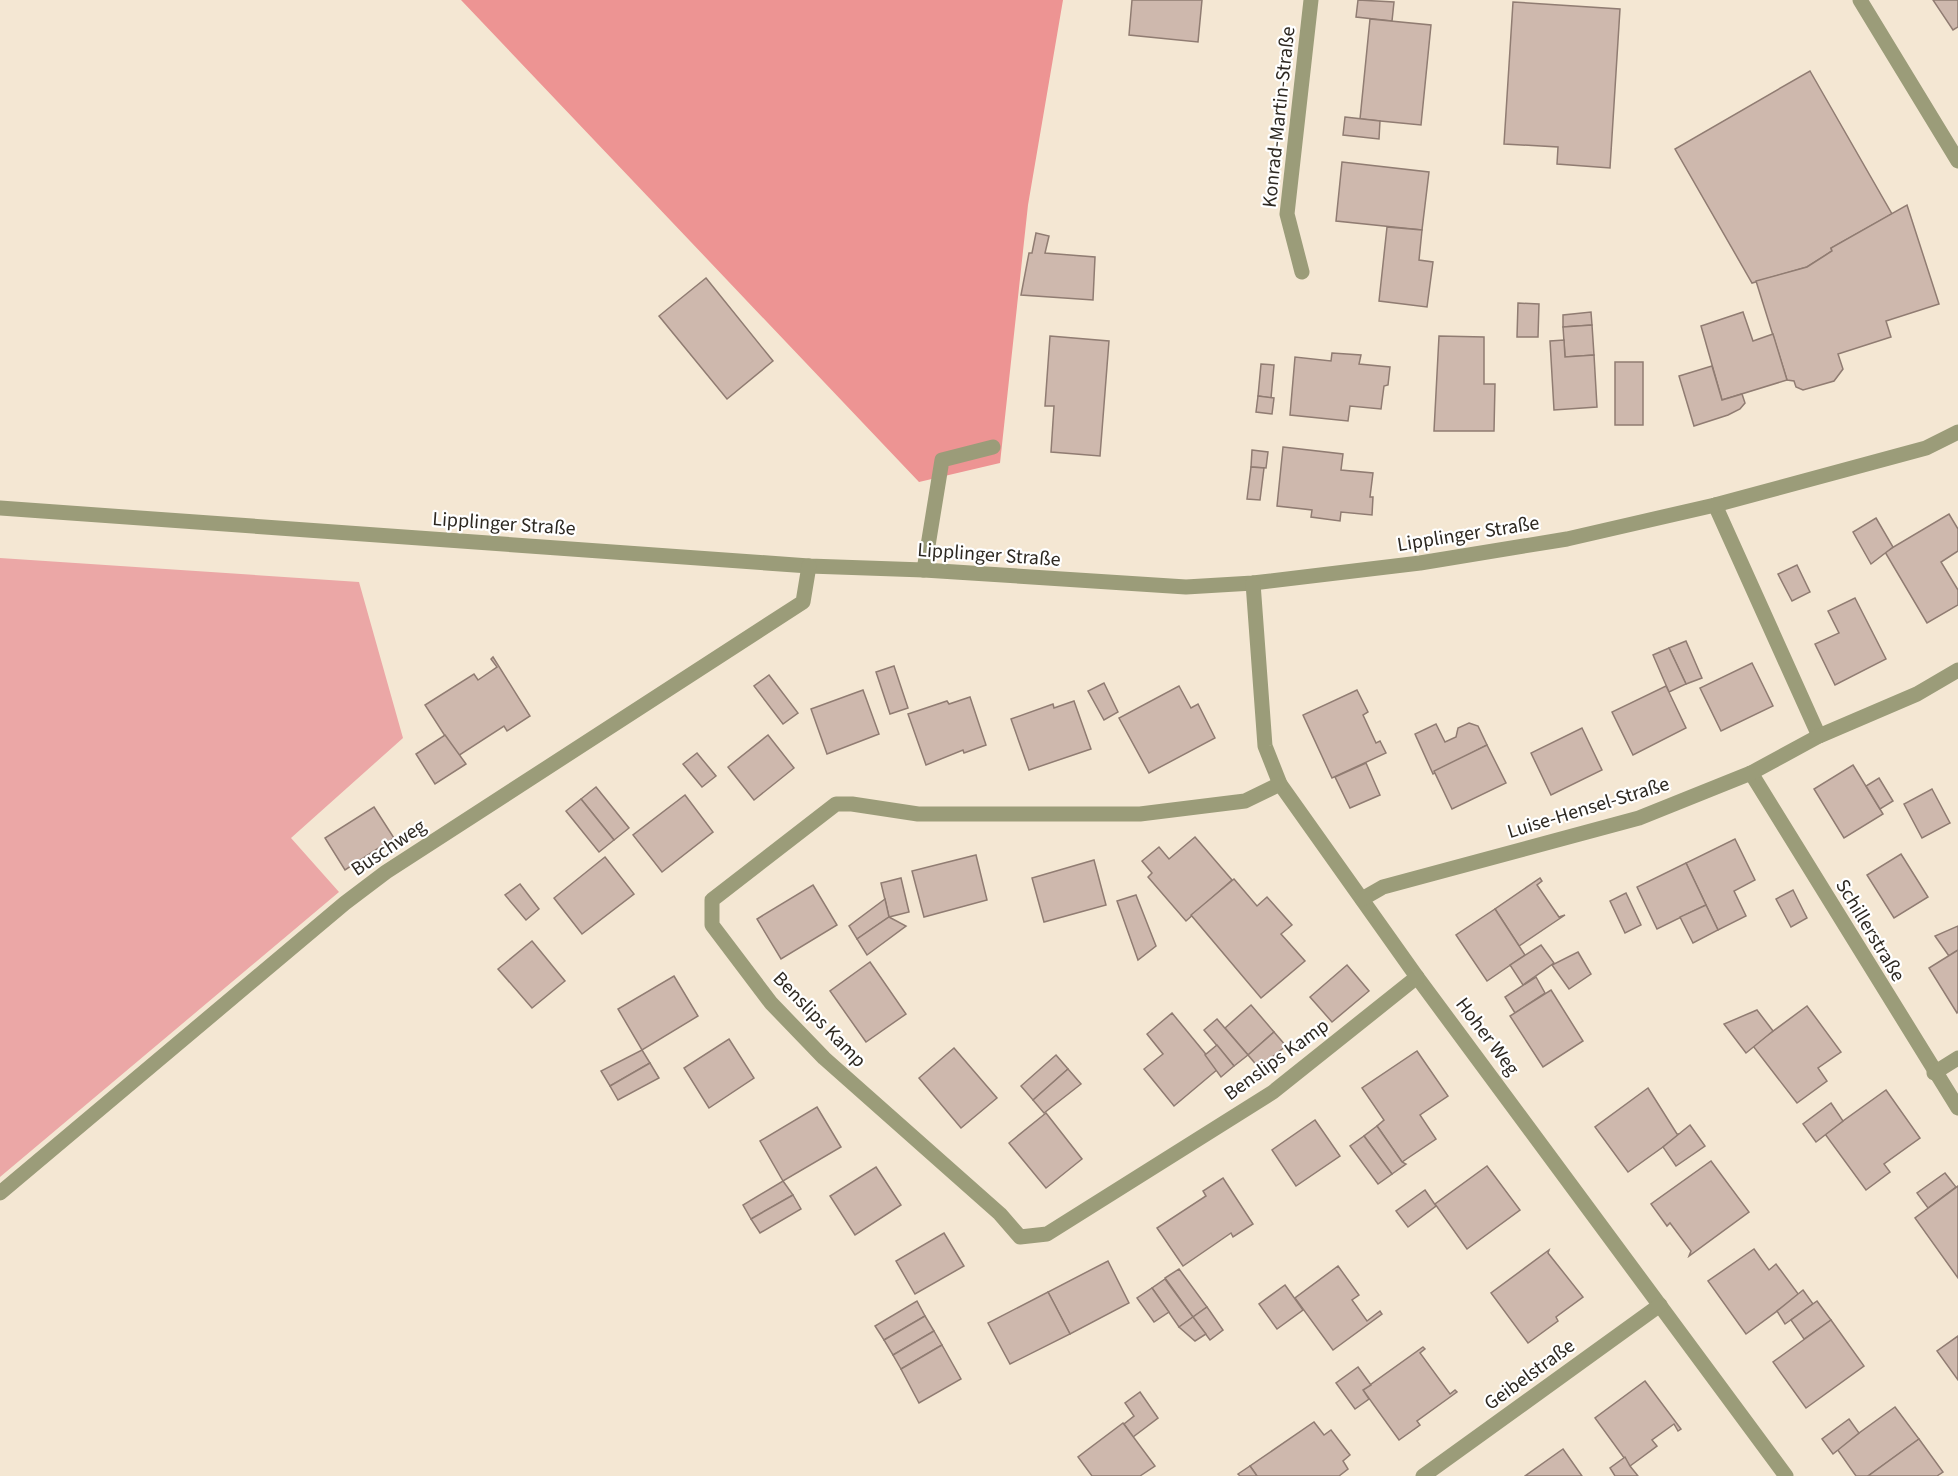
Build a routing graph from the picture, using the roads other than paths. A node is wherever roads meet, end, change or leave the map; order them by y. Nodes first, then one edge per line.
1 (1311, 0) edge
2 (1860, 0) edge
3 (1958, 161) edge
4 (1302, 272) dead end
5 (1958, 432) edge
6 (993, 447) dead end
7 (1715, 505) junction
8 (0, 508) edge
9 (809, 566) junction
10 (924, 570) junction
11 (1253, 583) junction
12 (1958, 670) edge
13 (1819, 736) junction
14 (1750, 773) junction
15 (1280, 784) junction
16 (1362, 899) junction
17 (1418, 977) junction
18 (1958, 1058) edge
19 (1934, 1073) junction
20 (1958, 1108) edge
21 (0, 1193) edge
22 (1660, 1305) junction
23 (1423, 1476) edge
24 (1786, 1476) edge

1 - 4 street, Konrad-Martin-Straße
2 - 3 street
5 - 7 street, Lipplinger Straße
6 - 10 street
7 - 11 street, Lipplinger Straße
7 - 13 street
8 - 9 street, Lipplinger Straße
9 - 10 street, Lipplinger Straße
9 - 21 street, Buschweg
10 - 11 street, Lipplinger Straße
11 - 15 street, Hoher Weg
12 - 13 street, Luise-Hensel-Straße
13 - 14 street, Luise-Hensel-Straße
14 - 16 street, Luise-Hensel-Straße
14 - 19 street, Schillerstraße
15 - 16 street, Hoher Weg
15 - 17 street, Benslips Kamp
16 - 17 street, Hoher Weg
17 - 22 street, Hoher Weg
18 - 19 street
19 - 20 street, Schillerstraße
22 - 23 street, Geibelstraße
22 - 24 street, Hoher Weg

